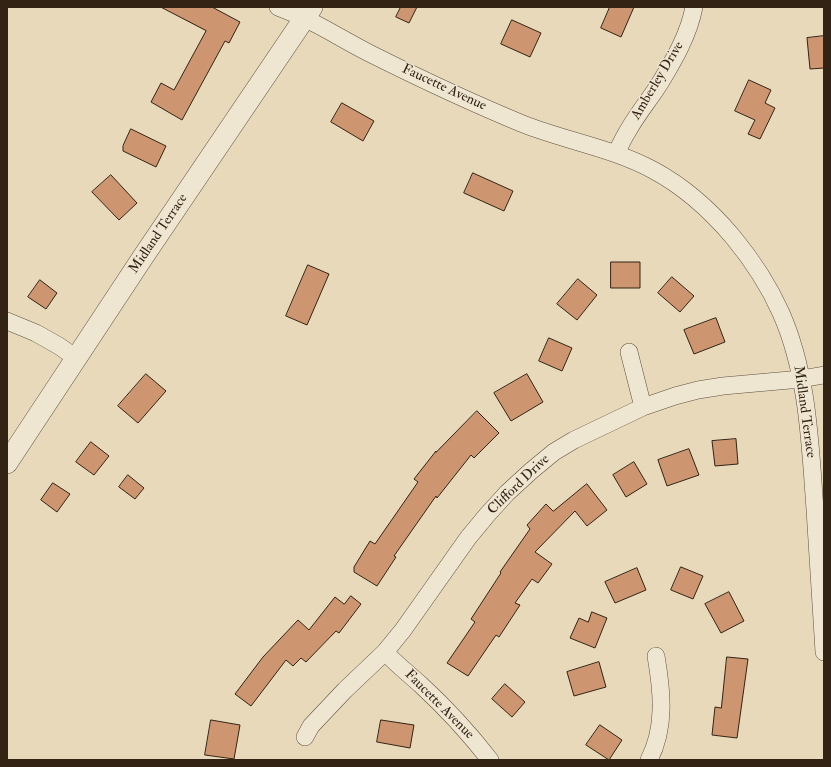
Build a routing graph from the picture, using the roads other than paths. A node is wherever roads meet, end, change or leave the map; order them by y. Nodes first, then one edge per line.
1 (278, 7) edge
2 (694, 7) edge
3 (308, 13) edge
4 (616, 154) junction
5 (7, 322) edge
6 (629, 352) dead end
7 (76, 358) junction
8 (824, 375) edge
9 (801, 379) junction
10 (643, 407) junction
11 (7, 462) edge
12 (384, 652) junction
13 (824, 652) edge
14 (656, 656) dead end
15 (305, 737) dead end
16 (490, 760) edge
17 (649, 760) edge

1 - 3 street, Faucette Avenue
2 - 4 street, Amberley Drive
3 - 4 street, Faucette Avenue
3 - 7 street, Midland Terrace
4 - 9 street, Midland Terrace
5 - 7 street
6 - 10 street
7 - 11 street, Midland Terrace
8 - 9 street, Clifford Drive
9 - 10 street, Clifford Drive
9 - 13 street, Midland Terrace
10 - 12 street, Clifford Drive
12 - 15 street, Clifford Drive
12 - 16 street, Faucette Avenue
14 - 17 street

